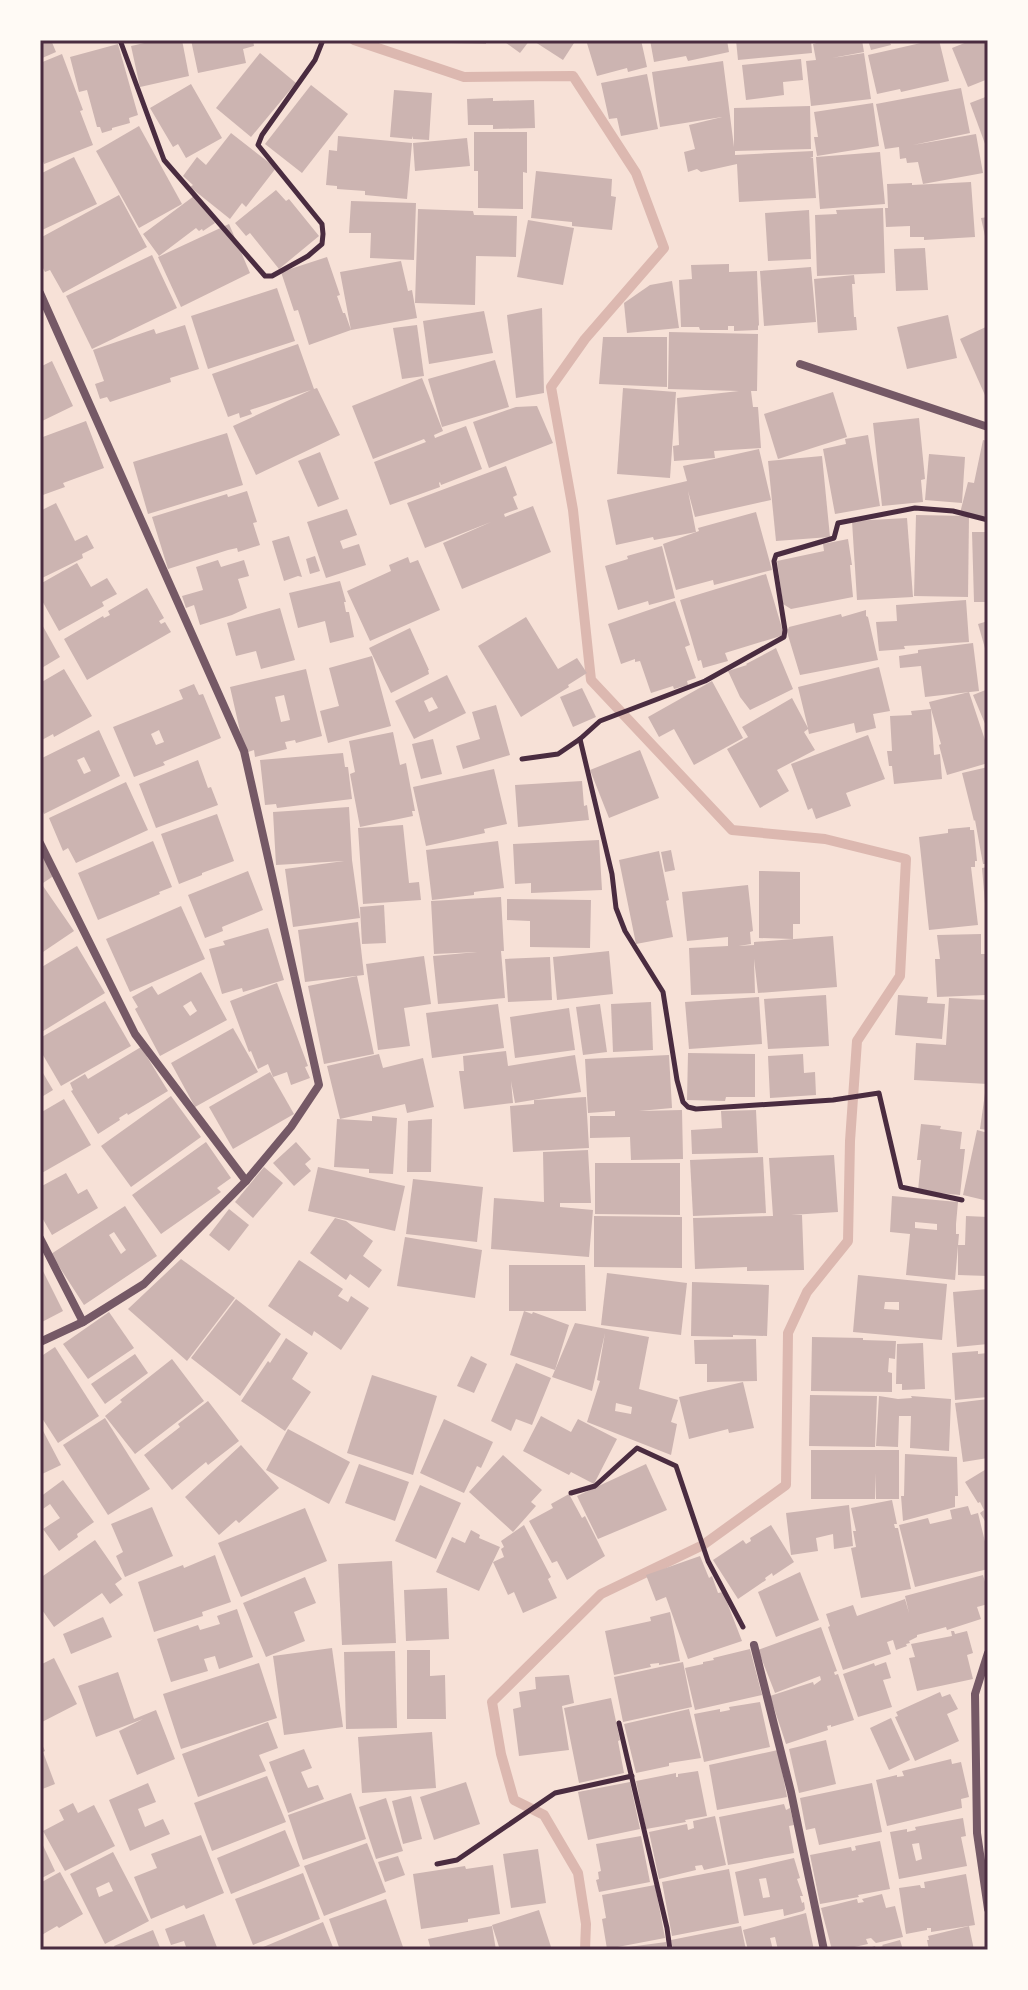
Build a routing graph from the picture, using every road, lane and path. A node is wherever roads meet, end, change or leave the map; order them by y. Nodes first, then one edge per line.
1 (120, 40) edge
2 (323, 40) edge
3 (40, 293) edge
4 (800, 364) dead end
5 (988, 427) edge
6 (988, 520) edge
7 (580, 739) junction
8 (522, 759) dead end
9 (40, 843) edge
10 (246, 1181) junction
11 (962, 1200) dead end
12 (40, 1238) edge
13 (83, 1322) junction
14 (40, 1342) edge
15 (571, 1493) dead end
16 (754, 1645) joint
17 (988, 1653) edge
18 (619, 1723) dead end
19 (632, 1776) junction
20 (437, 1864) dead end
21 (988, 1909) edge
22 (670, 1950) edge
23 (824, 1950) edge

1 - 2 path
3 - 10 street
4 - 5 street
6 - 7 path
7 - 8 path
7 - 11 path
9 - 10 street
10 - 13 street
12 - 13 street
13 - 14 street
15 - 16 path
16 - 23 street
17 - 21 street
18 - 19 path
19 - 20 path
19 - 22 path

